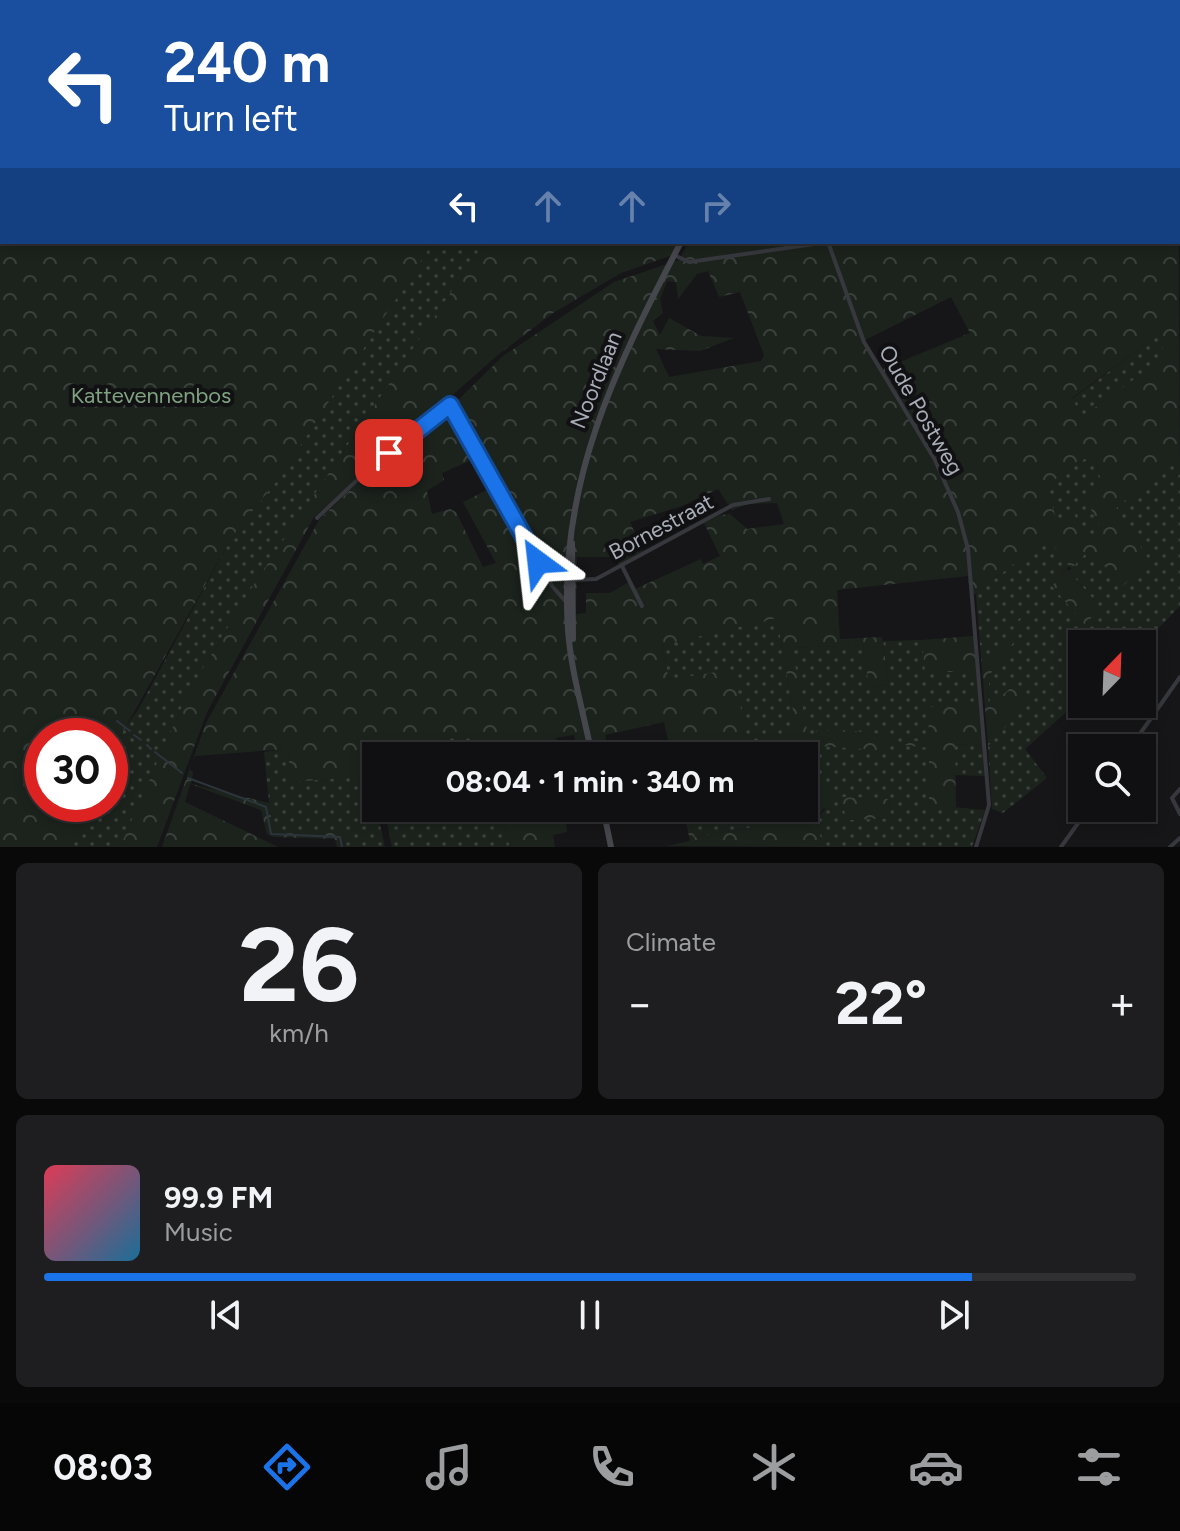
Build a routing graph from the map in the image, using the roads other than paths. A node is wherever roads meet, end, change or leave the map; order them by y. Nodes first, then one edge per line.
1 (680, 244) edge
2 (814, 244) edge
3 (829, 244) edge
4 (674, 255) junction
5 (769, 499) dead end
6 (317, 518) dead end
7 (622, 566) junction
8 (570, 580) junction
9 (567, 603) junction
10 (642, 606) dead end
11 (574, 668) junction
12 (1180, 677) edge
13 (1140, 734) edge
14 (589, 742) edge
15 (1180, 789) edge
16 (1180, 814) edge
17 (606, 822) edge
18 (1079, 822) edge
19 (1180, 838) edge
20 (611, 847) edge
21 (976, 847) edge
22 (1061, 847) edge
23 (1170, 847) edge

1 - 4 main road, Noordlaan
2 - 4 street, Oude Postweg
3 - 21 street, Oude Postweg
4 - 8 main road, Noordlaan
5 - 7 street, Bornestraat
6 - 9 street
7 - 8 street, Bornestraat
7 - 10 street
8 - 9 main road, Noordlaan
8 - 11 main road, Noordlaan
9 - 11 main road, Noordlaan
11 - 14 main road, Noordlaan
12 - 13 street
15 - 16 street
17 - 20 main road
18 - 22 street
19 - 23 street

